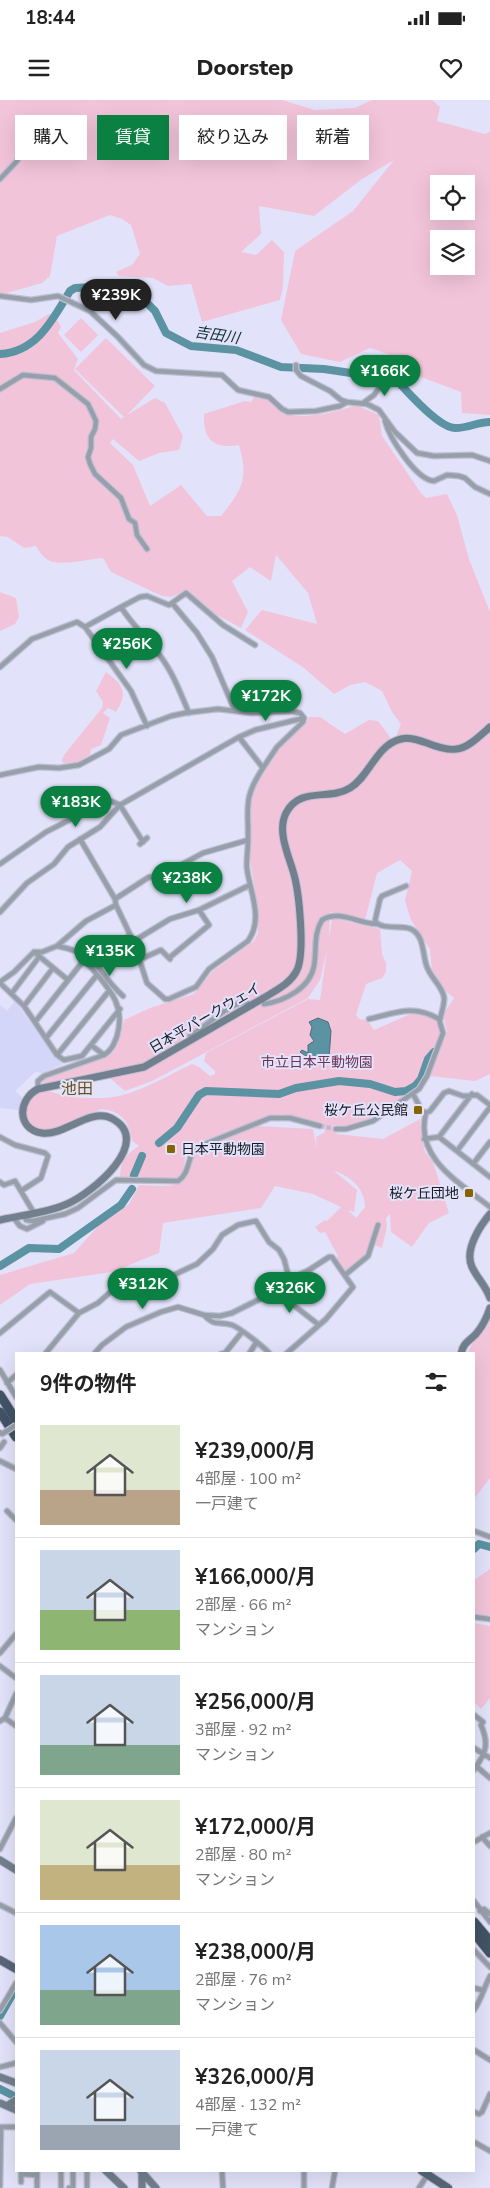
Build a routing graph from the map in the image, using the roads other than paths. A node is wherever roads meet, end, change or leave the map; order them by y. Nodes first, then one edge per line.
1 (17, 160) edge
2 (0, 179) edge
3 (0, 296) edge
4 (296, 365) dead end
5 (389, 374) dead end
6 (0, 389) edge
7 (347, 402) junction
8 (363, 403) junction
9 (384, 417) junction
10 (490, 461) edge
11 (490, 494) edge
12 (147, 549) dead end
13 (172, 603) junction
14 (121, 607) junction
15 (85, 627) junction
16 (255, 644) dead end
17 (0, 668) edge
18 (235, 710) junction
19 (189, 713) junction
20 (304, 718) junction
21 (147, 726) junction
22 (490, 727) edge
23 (239, 737) junction
24 (264, 768) junction
25 (0, 775) edge
26 (120, 805) junction
27 (80, 839) junction
28 (248, 840) junction
29 (143, 841) dead end
30 (0, 864) edge
31 (250, 885) junction
32 (406, 886) dead end
33 (115, 902) junction
34 (199, 910) junction
35 (0, 912) edge
36 (377, 924) junction
37 (130, 935) junction
38 (134, 941) junction
39 (57, 946) junction
40 (34, 952) junction
41 (40, 957) junction
42 (141, 959) junction
43 (94, 961) junction
44 (53, 968) junction
45 (96, 975) junction
46 (68, 980) junction
47 (0, 982) edge
48 (109, 991) junction
49 (12, 994) junction
50 (124, 996) dead end
51 (247, 1002) dead end
52 (264, 1004) dead end
53 (24, 1006) junction
54 (120, 1010) junction
55 (369, 1019) dead end
56 (440, 1020) junction
57 (35, 1022) junction
58 (46, 1038) junction
59 (91, 1044) junction
60 (57, 1055) junction
61 (104, 1055) junction
62 (157, 1061) junction
63 (38, 1089) junction
64 (413, 1094) junction
65 (472, 1094) junction
66 (490, 1106) edge
67 (426, 1113) junction
68 (320, 1126) tunnel mouth
69 (336, 1129) tunnel mouth
70 (0, 1137) edge
71 (439, 1137) junction
72 (424, 1139) junction
73 (490, 1142) edge
74 (457, 1151) junction
75 (473, 1164) junction
76 (490, 1176) edge
77 (0, 1182) edge
78 (21, 1192) junction
79 (490, 1207) edge
80 (34, 1213) junction
81 (490, 1214) edge
82 (24, 1215) junction
83 (54, 1216) junction
84 (13, 1217) junction
85 (0, 1220) edge
86 (378, 1225) dead end
87 (345, 1275) junction
88 (289, 1278) junction
89 (276, 1286) junction
90 (490, 1298) edge
91 (490, 1308) edge
92 (79, 1313) junction
93 (204, 1314) junction
94 (319, 1325) junction
95 (242, 1332) junction
96 (0, 1333) edge
97 (256, 1343) junction
98 (47, 1352) edge
99 (96, 1352) edge
100 (226, 1352) edge
101 (250, 1352) edge
102 (267, 1352) edge
103 (288, 1352) edge
104 (461, 1352) edge
105 (0, 1370) edge
106 (15, 1376) edge
107 (7, 1383) junction
108 (0, 1395) edge
109 (15, 1395) edge
110 (0, 1412) edge
111 (15, 1418) edge
112 (15, 1426) edge
113 (0, 1432) edge
114 (15, 1435) edge
115 (4, 1442) dead end
116 (0, 1448) edge
117 (0, 1461) edge
118 (15, 1469) edge
119 (7, 1511) dead end
120 (15, 1519) edge
121 (475, 1531) edge
122 (490, 1537) edge
123 (475, 1616) edge
124 (490, 1619) edge
125 (15, 1635) edge
126 (0, 1652) edge
127 (0, 1666) edge
128 (15, 1677) edge
129 (15, 1696) edge
130 (0, 1712) edge
131 (475, 1716) edge
132 (5, 1717) junction
133 (0, 1721) edge
134 (15, 1725) edge
135 (488, 1734) edge
136 (475, 1748) edge
137 (484, 1753) junction
138 (490, 1758) edge
139 (475, 1768) edge
140 (490, 1778) edge
141 (15, 1821) edge
142 (490, 1833) edge
143 (482, 1837) junction
144 (475, 1841) edge
145 (490, 1846) edge
146 (0, 1849) edge
147 (0, 1860) edge
148 (15, 1869) edge
149 (0, 1905) edge
150 (15, 1912) edge
151 (490, 1914) edge
152 (478, 1916) edge
153 (490, 1922) edge
154 (475, 1934) edge
155 (490, 1941) edge
156 (475, 1951) edge
157 (490, 1953) edge
158 (0, 1960) edge
159 (490, 1967) edge
160 (15, 1968) edge
161 (490, 1976) edge
162 (15, 1985) edge
163 (486, 1987) edge
164 (475, 2008) edge
165 (0, 2010) edge
166 (0, 2023) edge
167 (15, 2041) edge
168 (475, 2051) edge
169 (490, 2060) edge
170 (15, 2063) edge
171 (0, 2067) edge
172 (0, 2077) edge
173 (15, 2083) edge
174 (490, 2094) edge
175 (15, 2100) edge
176 (3, 2104) edge
177 (15, 2110) edge
178 (475, 2112) edge
179 (0, 2127) edge
180 (15, 2127) edge
181 (475, 2143) edge
182 (490, 2151) edge
183 (0, 2166) edge
184 (61, 2172) edge
185 (73, 2172) edge
186 (87, 2172) edge
187 (107, 2172) edge
188 (142, 2172) edge
189 (222, 2172) edge
190 (304, 2172) edge
191 (335, 2172) edge
192 (426, 2172) edge
193 (20, 2173) edge
194 (37, 2173) edge
195 (20, 2182) dead end
196 (0, 2186) edge
197 (37, 2188) edge
198 (61, 2188) edge
199 (69, 2188) edge
200 (87, 2188) edge
201 (124, 2188) edge
202 (142, 2188) edge
203 (156, 2188) edge
204 (223, 2188) edge
205 (304, 2188) edge
206 (332, 2188) edge
207 (419, 2188) edge
208 (448, 2188) edge

1 - 2 street
3 - 7 street
4 - 7 street
5 - 8 street
6 - 12 street
7 - 8 street
8 - 9 street
9 - 10 street
9 - 11 street
13 - 14 street
13 - 16 street
13 - 18 street
14 - 15 street
14 - 19 street
15 - 17 street
15 - 21 street
18 - 19 street
18 - 20 street
19 - 21 street
20 - 23 street
20 - 24 street
21 - 25 street
22 - 62 street, 日本平パークウェイ
23 - 24 street
23 - 26 street
24 - 28 street
26 - 27 street
26 - 29 street
26 - 30 street
27 - 33 street
27 - 35 street
28 - 31 street
28 - 33 street
31 - 34 street
31 - 42 street
32 - 36 street
33 - 37 street
33 - 39 street
34 - 38 street
34 - 42 street
36 - 52 street
36 - 56 street
37 - 38 street
37 - 43 street
38 - 42 street
39 - 40 street
39 - 43 street
40 - 41 street
40 - 47 street
41 - 44 street
41 - 49 street
43 - 50 street
44 - 46 street
44 - 53 street
45 - 46 street
45 - 48 street
45 - 58 street
46 - 57 street
47 - 49 street
48 - 54 street
48 - 60 street
49 - 53 street
51 - 62 street
53 - 57 street
54 - 59 street
54 - 61 street
55 - 56 street
56 - 64 street
57 - 58 street
58 - 60 street
59 - 60 street
59 - 61 street
61 - 63 street
62 - 63 street, 日本平パークウェイ
63 - 80 street
64 - 67 street
64 - 69 street
65 - 66 street
65 - 67 street
65 - 71 street
66 - 74 street
67 - 72 street
68 - 83 street
70 - 78 street
71 - 72 street
71 - 74 street
72 - 79 street
73 - 75 street
74 - 75 street
75 - 76 street
77 - 78 street
78 - 80 street
80 - 82 street
81 - 90 street
82 - 83 street
82 - 84 street
83 - 84 street
84 - 85 street
86 - 87 street
87 - 88 street
87 - 94 street
88 - 89 street
88 - 92 street
89 - 93 street
89 - 94 street
91 - 104 street
92 - 96 street
92 - 98 street
93 - 95 street
93 - 99 street
94 - 103 street
95 - 97 street
95 - 100 street
97 - 101 street
97 - 102 street
105 - 107 street
106 - 107 street
107 - 109 street
108 - 111 highway
110 - 114 highway
112 - 113 street, bridge
115 - 116 street
117 - 118 street
119 - 120 street
121 - 122 street
123 - 124 street
125 - 126 street
127 - 128 street
129 - 132 street
130 - 132 street
131 - 135 street
132 - 133 street
132 - 134 street
135 - 137 street
136 - 137 street
137 - 138 street
137 - 139 street
139 - 140 street
141 - 146 street
142 - 143 street
143 - 144 street
143 - 145 street
147 - 148 street
149 - 150 street
151 - 152 street
152 - 153 street
152 - 155 highway
154 - 157 highway
156 - 159 street
158 - 160 main road
161 - 163 street
162 - 165 street
163 - 164 street
166 - 167 street
168 - 169 street
170 - 171 street
172 - 173 street
174 - 178 street
175 - 176 street
176 - 177 street
179 - 180 street
179 - 183 street
181 - 182 street
183 - 196 street
184 - 198 street
185 - 199 street
186 - 200 street
187 - 201 street
188 - 202 street
188 - 203 street
189 - 204 street
190 - 205 street
191 - 206 street
192 - 207 street
192 - 208 main road
193 - 194 street
193 - 195 street
194 - 197 street

